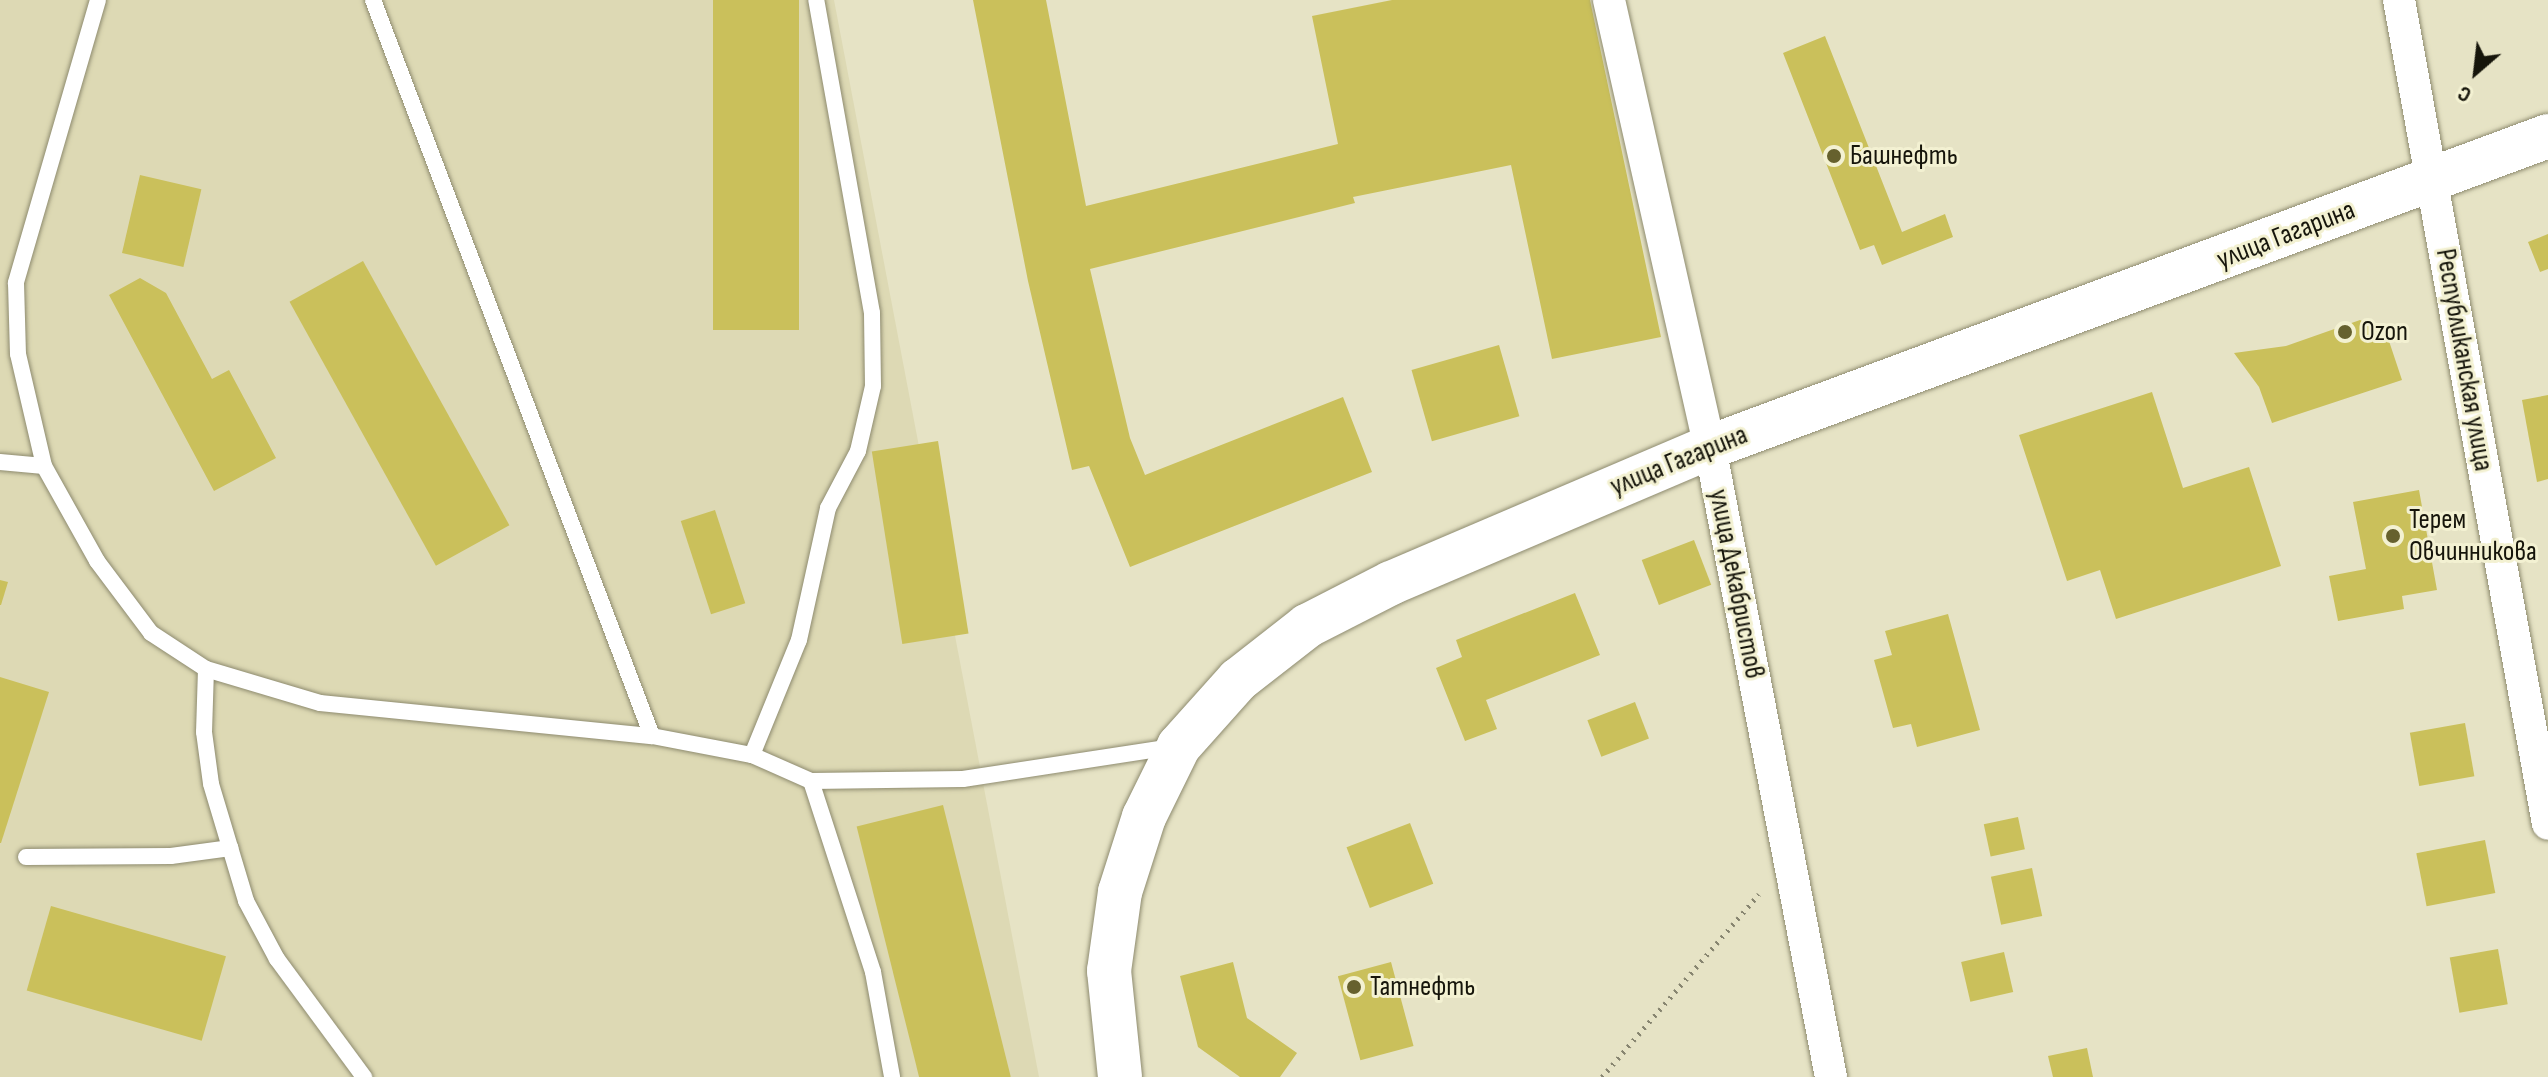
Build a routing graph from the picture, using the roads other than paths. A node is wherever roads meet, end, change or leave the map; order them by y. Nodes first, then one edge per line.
1 (98, 0) edge
2 (373, 0) edge
3 (816, 0) edge
4 (1609, 0) edge
5 (2399, 0) edge
6 (2548, 136) edge
7 (2432, 180) junction
8 (1710, 447) junction
9 (0, 462) edge
10 (44, 466) junction
11 (206, 669) junction
12 (652, 736) junction
13 (1179, 746) junction
14 (752, 755) junction
15 (811, 781) junction
16 (2548, 824) edge
17 (230, 848) junction
18 (26, 857) dead end
19 (364, 1077) edge
20 (892, 1077) edge
21 (1120, 1077) edge
22 (1831, 1077) edge

1 - 10 lane
2 - 12 lane
3 - 14 lane
4 - 8 street, улица Декабристов
5 - 7 street, Республиканская улица
6 - 7 main road, улица Гагарина
7 - 8 main road, улица Гагарина
7 - 16 street, Республиканская улица
8 - 13 main road, улица Гагарина
8 - 22 street, улица Декабристов
9 - 10 lane
10 - 11 lane
11 - 12 lane
11 - 17 lane
12 - 14 lane
13 - 15 lane
13 - 21 main road, улица Гагарина
14 - 15 lane
15 - 20 lane
17 - 18 lane
17 - 19 lane

